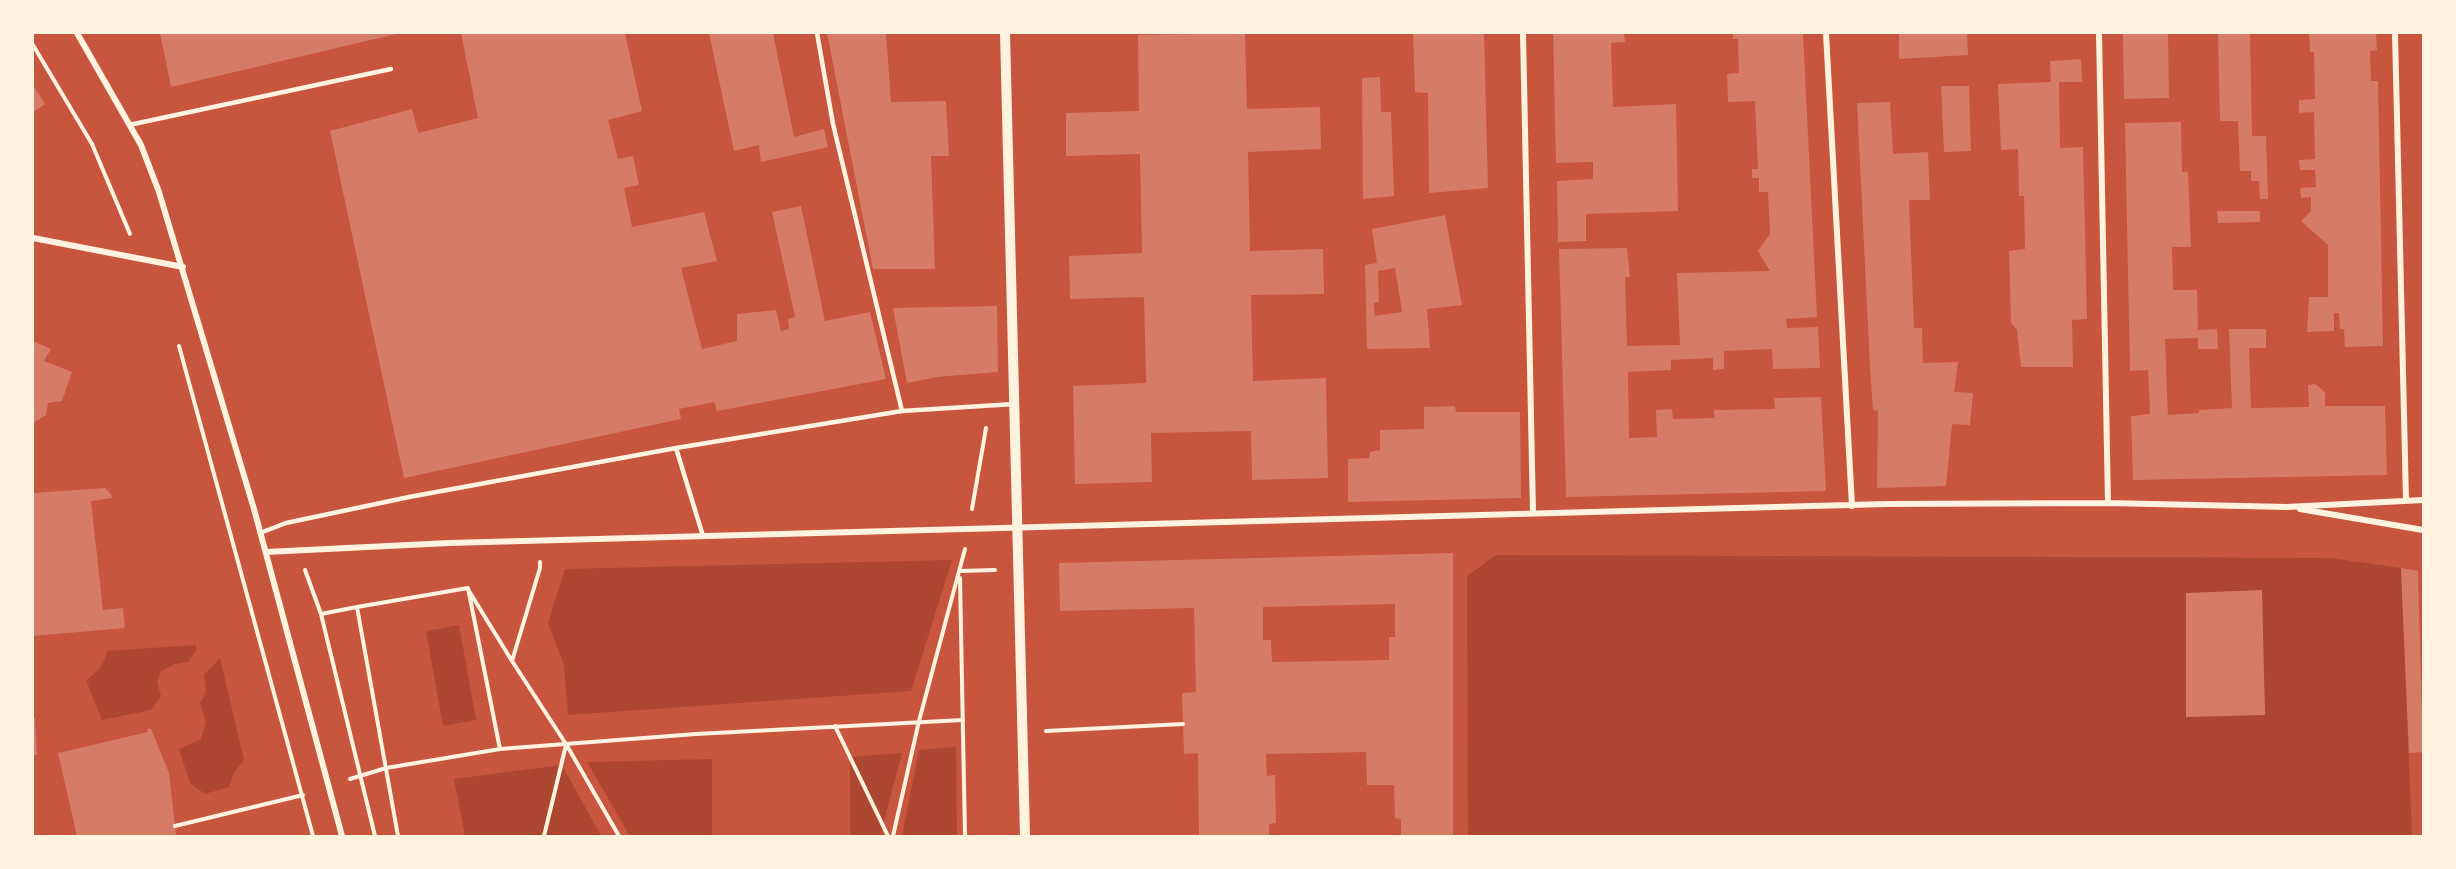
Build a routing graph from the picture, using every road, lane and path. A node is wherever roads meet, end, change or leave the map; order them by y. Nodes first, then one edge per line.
1 (77, 33) edge
2 (86, 33) edge
3 (817, 33) edge
4 (1005, 33) edge
5 (1523, 33) edge
6 (1826, 33) edge
7 (2099, 33) edge
8 (2395, 33) edge
9 (82, 41) junction
10 (33, 45) edge
11 (391, 69) dead end
12 (129, 125) junction
13 (33, 238) edge
14 (141, 260) junction
15 (183, 267) junction
16 (179, 345) dead end
17 (1014, 404) junction
18 (989, 405) junction
19 (902, 411) junction
20 (676, 448) junction
21 (2406, 500) junction
22 (2423, 500) edge
23 (2108, 502) junction
24 (1852, 506) junction
25 (2288, 507) junction
26 (1533, 513) junction
27 (1017, 528) junction
28 (968, 530) junction
29 (2423, 530) edge
30 (260, 533) junction
31 (703, 536) junction
32 (297, 549) junction
33 (266, 552) junction
34 (540, 561) dead end
35 (1017, 569) junction
36 (960, 571) junction
37 (468, 588) junction
38 (357, 607) junction
39 (321, 614) junction
40 (512, 662) junction
41 (963, 720) junction
42 (919, 721) junction
43 (1183, 724) dead end
44 (835, 726) junction
45 (1021, 732) junction
46 (566, 744) junction
47 (313, 836) edge
48 (342, 836) edge
49 (375, 836) edge
50 (398, 836) edge
51 (544, 836) edge
52 (619, 836) edge
53 (888, 836) edge
54 (892, 836) edge
55 (965, 836) edge
56 (1024, 836) edge

1 - 9 street
2 - 9 street
3 - 19 lane
4 - 17 street
5 - 26 street
6 - 24 street
7 - 23 street
8 - 21 street
9 - 12 street
10 - 14 path
11 - 12 lane
12 - 15 street
13 - 14 street
14 - 15 street
15 - 30 street
16 - 47 path
17 - 18 lane
17 - 27 street
18 - 19 lane
18 - 28 path
19 - 20 lane
20 - 30 lane
20 - 31 lane
21 - 22 street
21 - 25 street
23 - 24 street
23 - 25 street
24 - 26 street
25 - 29 street
26 - 27 street
27 - 28 street
27 - 35 street
28 - 31 street
28 - 36 path
30 - 33 street
31 - 32 street
32 - 33 street
32 - 39 path
33 - 48 street
34 - 40 path
35 - 36 path
35 - 45 street
36 - 41 path
36 - 42 path
37 - 38 path
37 - 40 path
37 - 46 path
38 - 39 path
38 - 50 path
39 - 49 path
40 - 46 path
41 - 42 path
41 - 55 path
42 - 44 path
42 - 54 path
43 - 45 path
44 - 46 path
44 - 53 path
45 - 56 street
46 - 51 path
46 - 52 path

